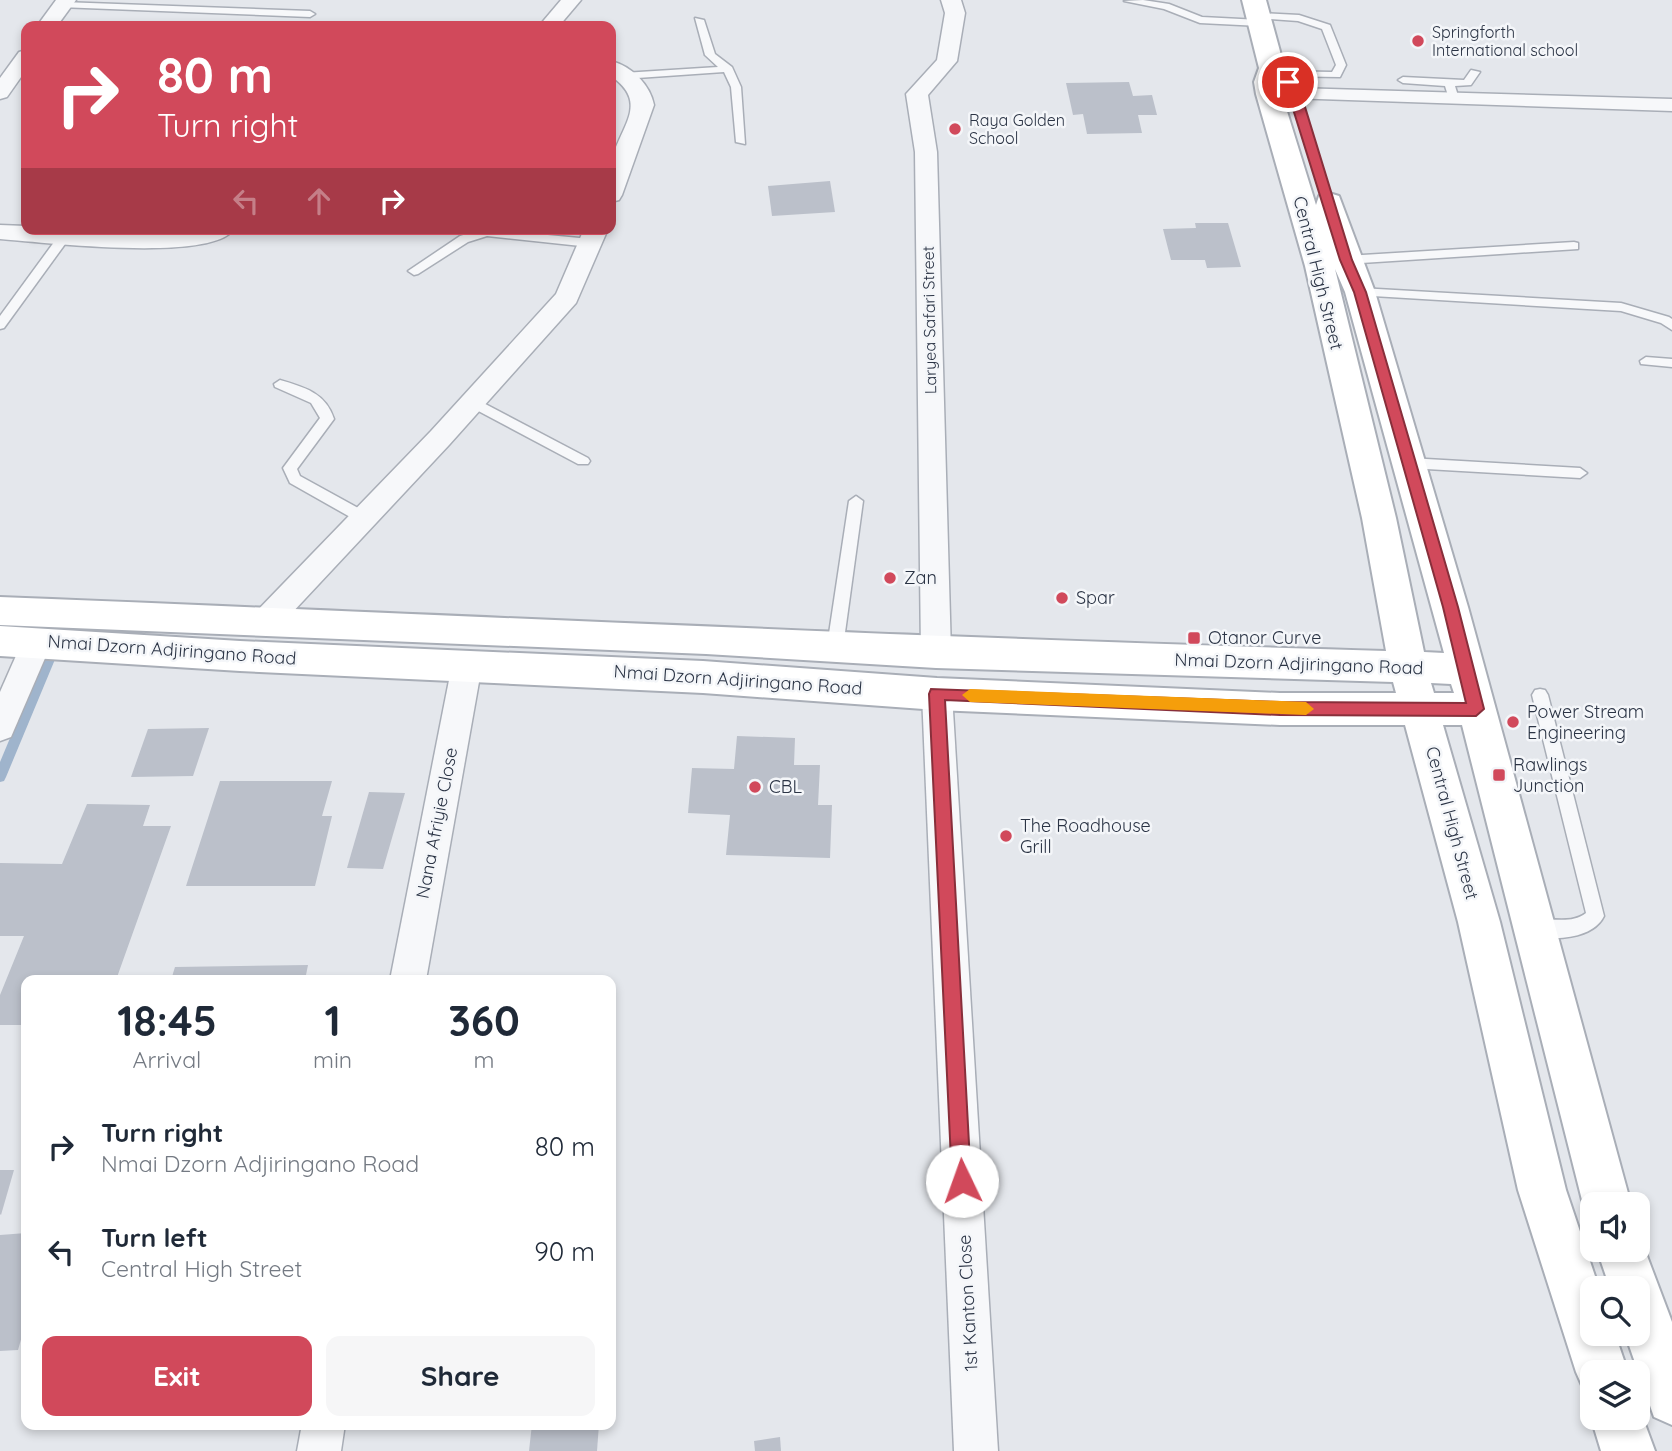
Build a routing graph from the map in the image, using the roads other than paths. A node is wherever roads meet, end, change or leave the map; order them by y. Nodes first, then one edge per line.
1 (571, 0) edge
2 (951, 0) edge
3 (1129, 1) edge
4 (64, 2) edge
5 (1257, 13) edge
6 (310, 14) dead end
7 (699, 20) dead end
8 (51, 21) edge
9 (556, 21) edge
10 (21, 63) edge
11 (728, 69) junction
12 (617, 71) edge
13 (1475, 72) dead end
14 (1282, 79) junction
15 (1403, 80) dead end
16 (1451, 91) junction
17 (0, 93) edge
18 (1672, 105) edge
19 (741, 142) dead end
20 (616, 181) edge
21 (0, 232) edge
22 (21, 234) edge
23 (38, 235) edge
24 (210, 235) edge
25 (477, 235) edge
26 (566, 235) edge
27 (593, 236) edge
28 (64, 237) junction
29 (1574, 246) dead end
30 (1346, 260) junction
31 (414, 271) dead end
32 (1360, 292) junction
33 (0, 325) edge
34 (1672, 327) edge
35 (1646, 361) dead end
36 (1672, 363) edge
37 (280, 384) dead end
38 (472, 402) junction
39 (583, 461) dead end
40 (1409, 463) junction
41 (1580, 473) dead end
42 (856, 501) dead end
43 (364, 518) junction
44 (0, 611) edge
45 (264, 623) junction
46 (0, 641) edge
47 (37, 642) junction
48 (835, 647) junction
49 (936, 653) junction
50 (467, 665) junction
51 (1408, 667) junction
52 (1466, 669) junction
53 (937, 694) junction
54 (1540, 695) dead end
55 (1422, 709) junction
56 (1476, 709) junction
57 (0, 728) edge
58 (1537, 928) junction
59 (409, 975) edge
60 (1604, 1192) edge
61 (1650, 1332) edge
62 (1598, 1360) edge
63 (1672, 1399) edge
64 (323, 1430) edge
65 (1621, 1430) edge
66 (319, 1451) edge
67 (976, 1451) edge
68 (1628, 1451) edge

1 - 9 street
2 - 49 street, Laryea Safari Street
3 - 5 lane
4 - 6 lane
4 - 8 street
5 - 14 main road, Central High Street
5 - 14 lane
7 - 11 lane
10 - 17 street
11 - 12 lane
11 - 19 lane
12 - 20 street
13 - 16 lane
14 - 16 street
14 - 30 main road, Central High Street
14 - 51 main road, Central High Street
15 - 16 lane
16 - 18 street
21 - 22 street
23 - 28 street
24 - 28 street
25 - 31 lane
26 - 27 lane
27 - 38 street
28 - 33 lane
29 - 30 lane
30 - 32 main road, Central High Street
32 - 34 lane
32 - 40 main road, Central High Street
35 - 36 lane
37 - 43 lane
38 - 39 lane
38 - 43 street
40 - 41 lane
40 - 52 main road, Central High Street
42 - 48 lane
43 - 45 street
44 - 45 main road, Nmai Dzorn Adjiringano Road
45 - 48 main road, Nmai Dzorn Adjiringano Road
46 - 47 main road, Nmai Dzorn Adjiringano Road
47 - 50 main road, Nmai Dzorn Adjiringano Road
47 - 57 street
48 - 49 main road, Nmai Dzorn Adjiringano Road
49 - 51 main road, Nmai Dzorn Adjiringano Road
50 - 53 main road, Nmai Dzorn Adjiringano Road
50 - 59 street, Nana Afriyie Close
51 - 52 main road, Nmai Dzorn Adjiringano Road
51 - 55 main road, Central High Street
52 - 56 main road, Central High Street
53 - 55 main road, Nmai Dzorn Adjiringano Road
53 - 67 street, 1st Kanton Close
54 - 58 lane
55 - 56 main road, Nmai Dzorn Adjiringano Road
55 - 62 main road, Central High Street
56 - 58 main road, Central High Street
58 - 60 main road, Central High Street
61 - 63 main road
64 - 66 street
65 - 68 main road

